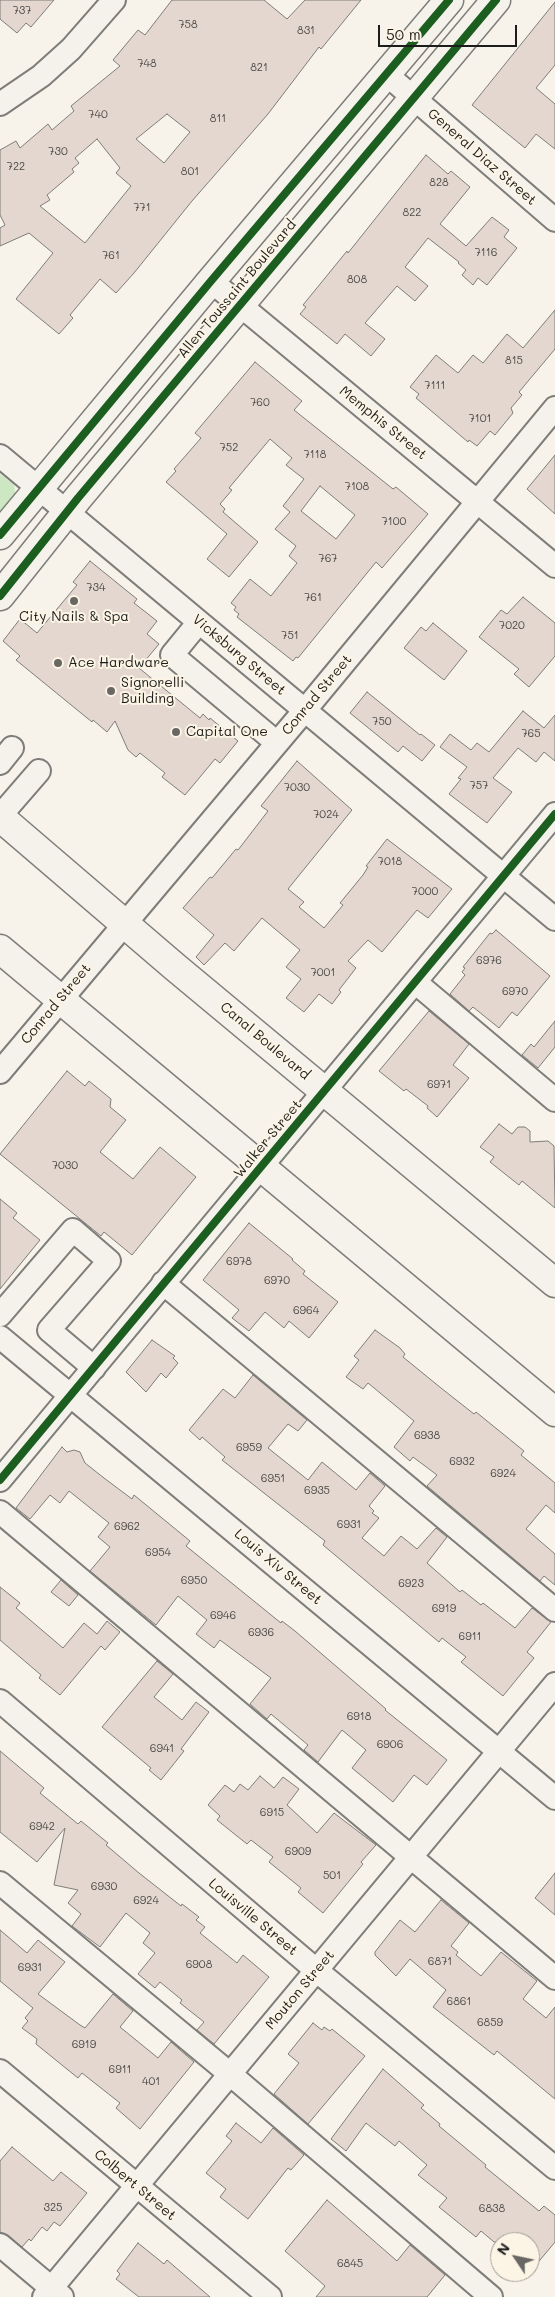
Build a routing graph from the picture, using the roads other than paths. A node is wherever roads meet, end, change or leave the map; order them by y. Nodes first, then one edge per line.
1 (114, 0) edge
2 (449, 0) edge
3 (496, 0) edge
4 (386, 74) junction
5 (413, 98) junction
6 (0, 104) edge
7 (555, 220) edge
8 (211, 281) junction
9 (240, 305) junction
10 (127, 381) junction
11 (156, 405) junction
12 (555, 408) edge
13 (0, 456) edge
14 (38, 489) junction
15 (478, 501) junction
16 (67, 513) junction
17 (0, 535) edge
18 (555, 566) edge
19 (0, 596) edge
20 (199, 622) junction
21 (305, 710) junction
22 (277, 743) junction
23 (39, 771) dead end
24 (555, 814) edge
25 (0, 817) edge
26 (504, 876) junction
27 (555, 918) edge
28 (124, 923) junction
29 (0, 949) edge
30 (415, 982) junction
31 (61, 999) junction
32 (0, 1072) edge
33 (324, 1090) junction
34 (555, 1100) edge
35 (261, 1167) junction
36 (555, 1283) edge
37 (163, 1284) junction
38 (0, 1315) edge
39 (0, 1337) edge
40 (94, 1368) junction
41 (70, 1395) junction
42 (555, 1412) edge
43 (0, 1480) edge
44 (0, 1512) edge
45 (555, 1610) edge
46 (555, 1684) edge
47 (0, 1701) edge
48 (499, 1751) junction
49 (555, 1798) edge
50 (410, 1858) junction
51 (0, 1883) edge
52 (316, 1970) junction
53 (555, 1978) edge
54 (0, 2072) edge
55 (230, 2074) junction
56 (555, 2168) edge
57 (136, 2186) junction
58 (0, 2245) edge
59 (53, 2294) edge
60 (270, 2297) edge
61 (491, 2297) edge

1 - 6 street
2 - 4 main road, Allen Toussaint Boulevard
3 - 5 main road, Allen Toussaint Boulevard
4 - 5 street, General Diaz Street
4 - 8 main road, Allen Toussaint Boulevard
5 - 7 street, General Diaz Street
5 - 9 main road, Allen Toussaint Boulevard
8 - 9 street, Memphis Street
8 - 10 main road, Allen Toussaint Boulevard
9 - 11 main road, Allen Toussaint Boulevard
9 - 15 street, Memphis Street
10 - 11 main road
10 - 14 main road, Allen Toussaint Boulevard
11 - 16 main road, Allen Toussaint Boulevard
12 - 15 street, Conrad Street
13 - 14 street, Vicksburg Street
14 - 16 street, Vicksburg Street
14 - 17 main road, Allen Toussaint Boulevard
15 - 18 street, Memphis Street
15 - 21 street, Conrad Street
16 - 19 main road, Allen Toussaint Boulevard
16 - 20 street, Vicksburg Street
20 - 21 street, Vicksburg Street
20 - 22 street
21 - 22 street, Conrad Street
21 - 26 street, Vicksburg Street
22 - 28 street, Conrad Street
23 - 25 street
24 - 26 street, Walker Street
25 - 28 main road, Canal Boulevard
26 - 27 street, Vicksburg Street
26 - 30 street, Walker Street
28 - 31 street, Conrad Street
28 - 33 main road, Canal Boulevard
29 - 31 main road
30 - 33 street, Walker Street
30 - 34 street
31 - 32 street, Conrad Street
31 - 35 main road
33 - 35 street, Walker Street
33 - 36 main road, Canal Boulevard
35 - 37 street, Walker Street
35 - 42 main road
37 - 40 street, Walker Street
37 - 45 street
38 - 40 street
39 - 41 street, Louis Xiv Street
40 - 41 street, Walker Street
41 - 43 street, Walker Street
41 - 48 street, Louis Xiv Street
44 - 50 street
46 - 48 street, Mouton Street
47 - 52 street, Louisville Street
48 - 49 street, Louis Xiv Street
48 - 50 street, Mouton Street
50 - 52 street, Mouton Street
50 - 53 street
51 - 55 street
52 - 55 street, Mouton Street
52 - 56 street, Louisville Street
54 - 57 street, Colbert Street
55 - 57 street, Mouton Street
55 - 61 street
57 - 59 street, Mouton Street
57 - 60 street, Colbert Street
58 - 59 street

